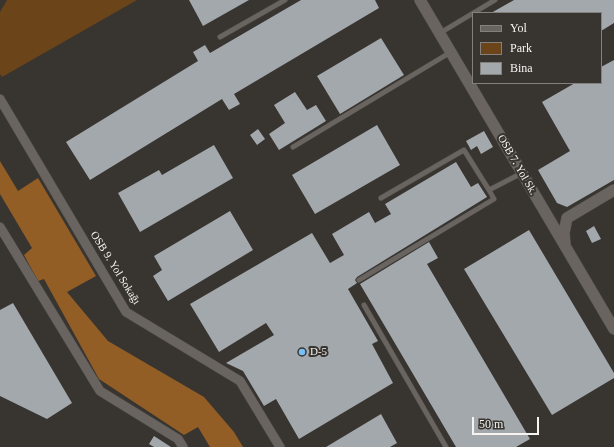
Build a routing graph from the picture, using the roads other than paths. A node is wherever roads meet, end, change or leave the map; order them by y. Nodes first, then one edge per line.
1 (285, 0) edge
2 (420, 0) edge
3 (495, 0) edge
4 (475, 12) edge
5 (472, 14) edge
6 (440, 33) junction
7 (220, 37) dead end
8 (451, 52) junction
9 (0, 99) edge
10 (293, 147) dead end
11 (522, 173) junction
12 (489, 190) junction
13 (613, 191) edge
14 (381, 198) dead end
15 (545, 212) junction
16 (567, 218) junction
17 (1, 233) edge
18 (565, 244) junction
19 (359, 280) dead end
20 (364, 305) dead end
21 (614, 329) edge
22 (183, 447) edge
23 (280, 447) edge
24 (446, 447) edge

1 - 7 lane
2 - 6 street, OSB 7. Yol Sk.
3 - 4 lane
5 - 6 lane
6 - 8 street, OSB 7. Yol Sk.
8 - 10 lane
8 - 11 street, OSB 7. Yol Sk.
9 - 23 street, OSB 9. Yol Sokağı
11 - 12 lane
11 - 15 street, OSB 7. Yol Sk.
12 - 14 lane
12 - 19 lane
13 - 16 street
15 - 16 street
15 - 18 street, OSB 7. Yol Sk.
16 - 18 street
17 - 22 street
18 - 21 street, OSB 7. Yol Sk.
20 - 24 lane

